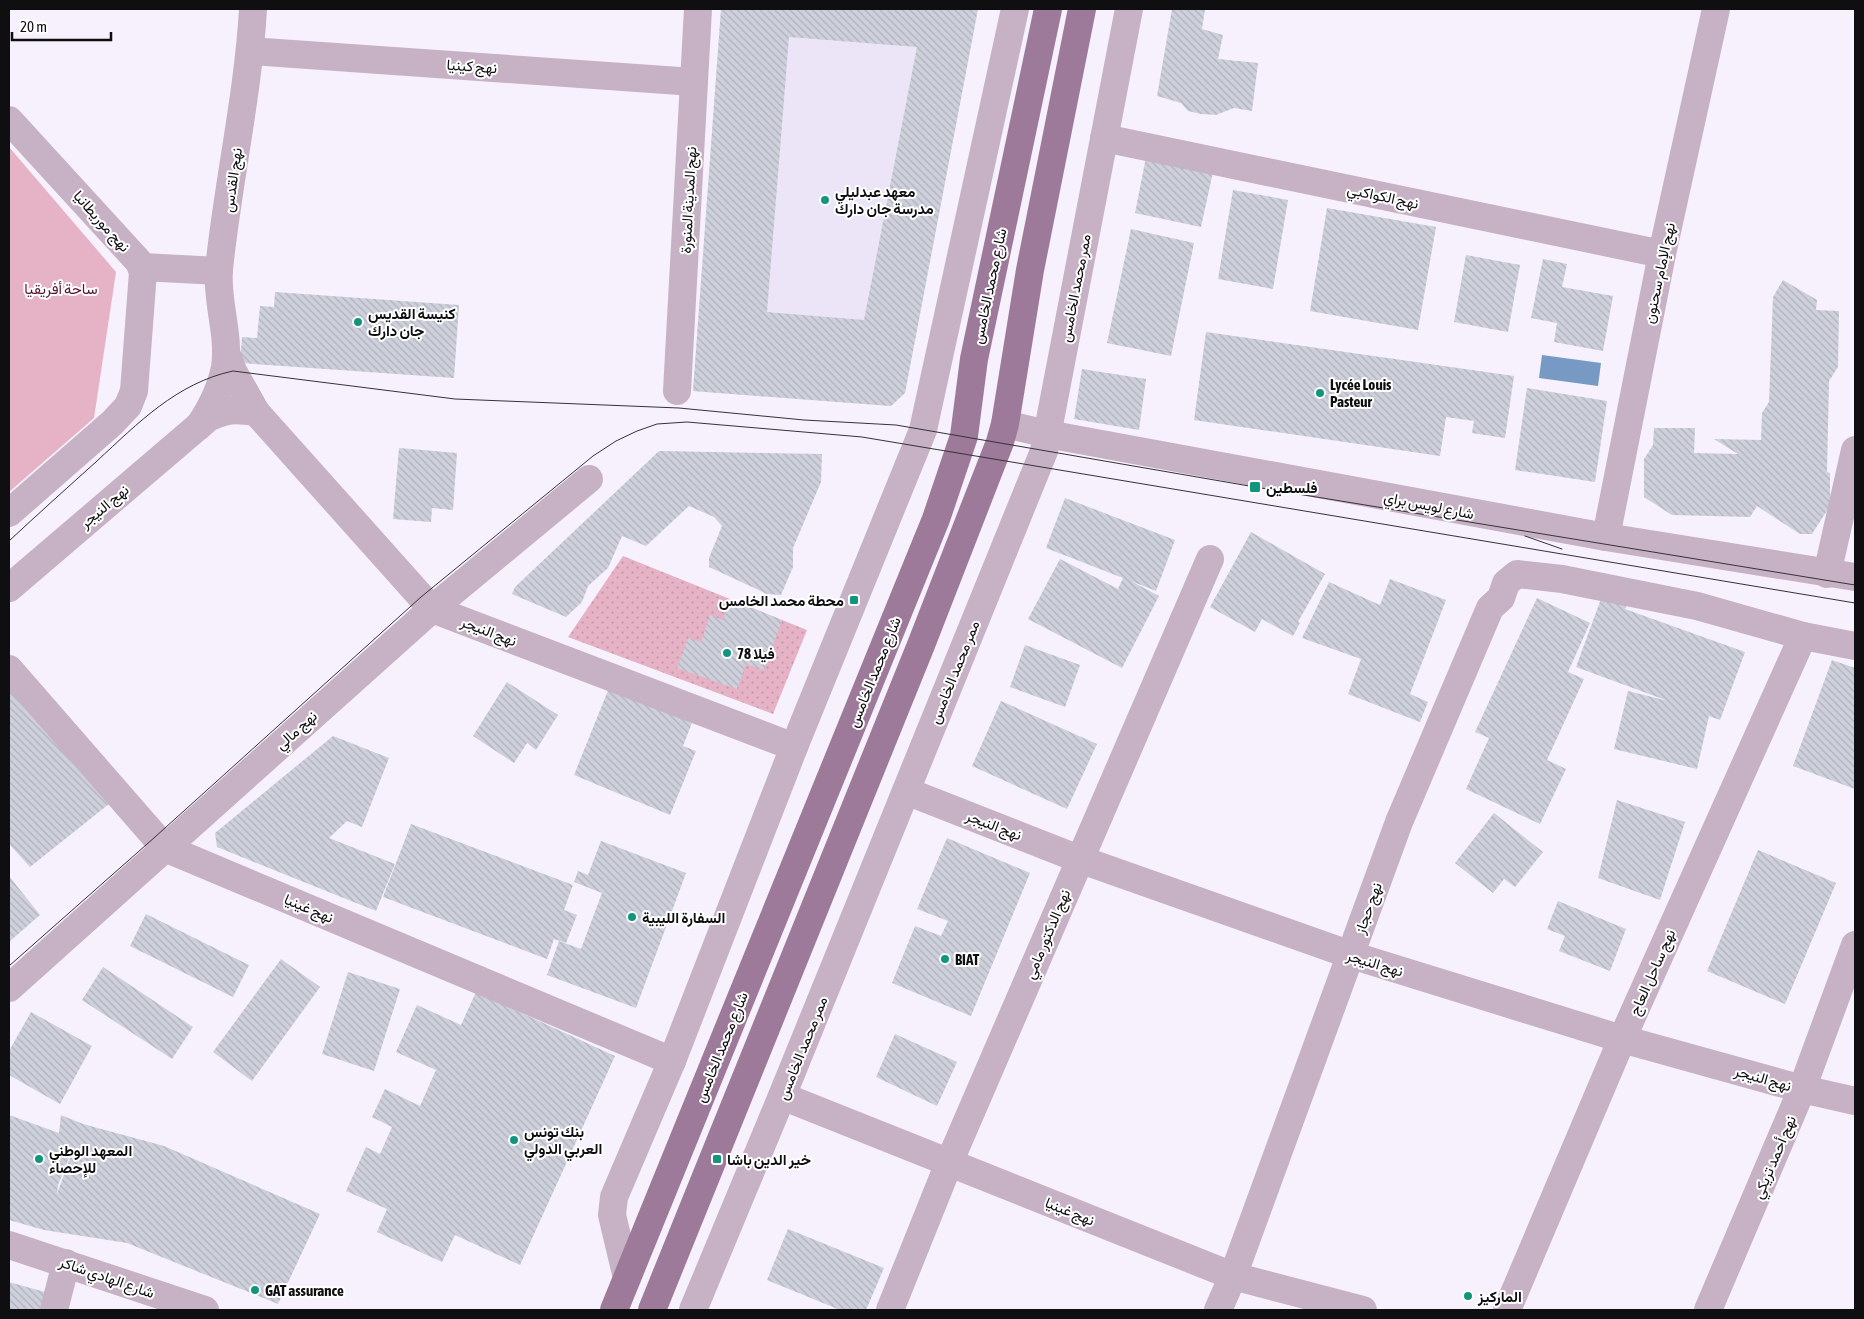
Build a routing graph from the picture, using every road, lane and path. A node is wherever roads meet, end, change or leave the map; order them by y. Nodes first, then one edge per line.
1 (253, 9) edge
2 (698, 9) edge
3 (1015, 9) edge
4 (1048, 9) edge
5 (1082, 9) edge
6 (1129, 9) edge
7 (1716, 9) edge
8 (250, 51) junction
9 (694, 82) junction
10 (9, 120) edge
11 (1104, 138) junction
12 (1662, 254) junction
13 (142, 267) junction
14 (219, 271) junction
15 (226, 352) junction
16 (676, 390) dead end
17 (256, 412) junction
18 (1005, 424) junction
19 (199, 426) junction
20 (1047, 434) junction
21 (1855, 450) edge
22 (589, 479) dead end
23 (9, 513) edge
24 (1606, 537) junction
25 (1210, 559) dead end
26 (1827, 574) junction
27 (1855, 577) edge
28 (9, 588) edge
29 (432, 608) junction
30 (1803, 636) junction
31 (1855, 646) edge
32 (9, 669) edge
33 (794, 747) junction
34 (906, 791) junction
35 (165, 848) junction
36 (1079, 858) junction
37 (1855, 945) edge
38 (1350, 955) junction
39 (9, 988) edge
40 (1622, 1039) junction
41 (672, 1061) junction
42 (1802, 1089) junction
43 (782, 1096) junction
44 (1855, 1101) edge
45 (949, 1162) junction
46 (9, 1245) edge
47 (66, 1263) junction
48 (1233, 1276) junction
49 (627, 1278) junction
50 (54, 1310) edge
51 (205, 1310) edge
52 (614, 1310) edge
53 (652, 1310) edge
54 (693, 1310) edge
55 (890, 1310) edge
56 (1218, 1310) edge
57 (1363, 1310) edge
58 (1507, 1310) edge
59 (1708, 1310) edge

1 - 8 street, نهج القدس
2 - 9 street, نهج المدينة المنورة
3 - 33 street
4 - 49 main road, شارع محمد الخامس
5 - 18 main road
6 - 11 street, ممر محمد الخامس
7 - 12 street, نهج الإمام سحنون
8 - 9 street, نهج كينيا
8 - 14 street, نهج القدس
9 - 16 street, نهج المدينة المنورة
10 - 13 street, نهج موريطانيا
11 - 12 street, نهج الكواكبي
11 - 20 street, ممر محمد الخامس
12 - 24 street, نهج الإمام سحنون
13 - 14 street
13 - 23 street
14 - 15 street, نهج القدس
15 - 17 street, نهج النيجر
15 - 19 street
17 - 19 street, نهج النيجر
17 - 29 street, نهج النيجر
18 - 20 street, شارع لويس براي
18 - 53 main road
19 - 28 street, نهج النيجر
20 - 24 street, شارع لويس براي
20 - 34 street, ممر محمد الخامس
21 - 26 street
22 - 29 street, نهج مالي
24 - 26 street, شارع لويس براي
25 - 36 street, نهج الدكتور مامي
26 - 27 street, شارع لويس براي
29 - 33 street, نهج النيجر
29 - 35 street, نهج مالي
30 - 31 street
30 - 38 street, نهج حجاز
30 - 40 street, نهج ساحل العاج
32 - 35 street, نهج غينيا
33 - 41 street
34 - 36 street, نهج النيجر
34 - 43 street, ممر محمد الخامس
35 - 39 street, نهج مالي
35 - 41 street, نهج غينيا
36 - 38 street, نهج النيجر
36 - 45 street, نهج الدكتور مامي
37 - 42 street, نهج أحمد تريكي
38 - 40 street, نهج النيجر
38 - 48 street, نهج حجاز
40 - 42 street, نهج النيجر
40 - 58 street, نهج ساحل العاج
41 - 49 street
42 - 44 street, نهج النيجر
42 - 59 street, نهج أحمد تريكي
43 - 45 street, نهج غينيا
43 - 54 street, ممر محمد الخامس
45 - 48 street, نهج غينيا
45 - 55 street, نهج الدكتور مامي
46 - 47 street, شارع الهادي شاكر
47 - 50 street
47 - 51 street, شارع الهادي شاكر
48 - 56 street, نهج حجاز
48 - 57 street, نهج غينيا
49 - 52 main road, شارع محمد الخامس

